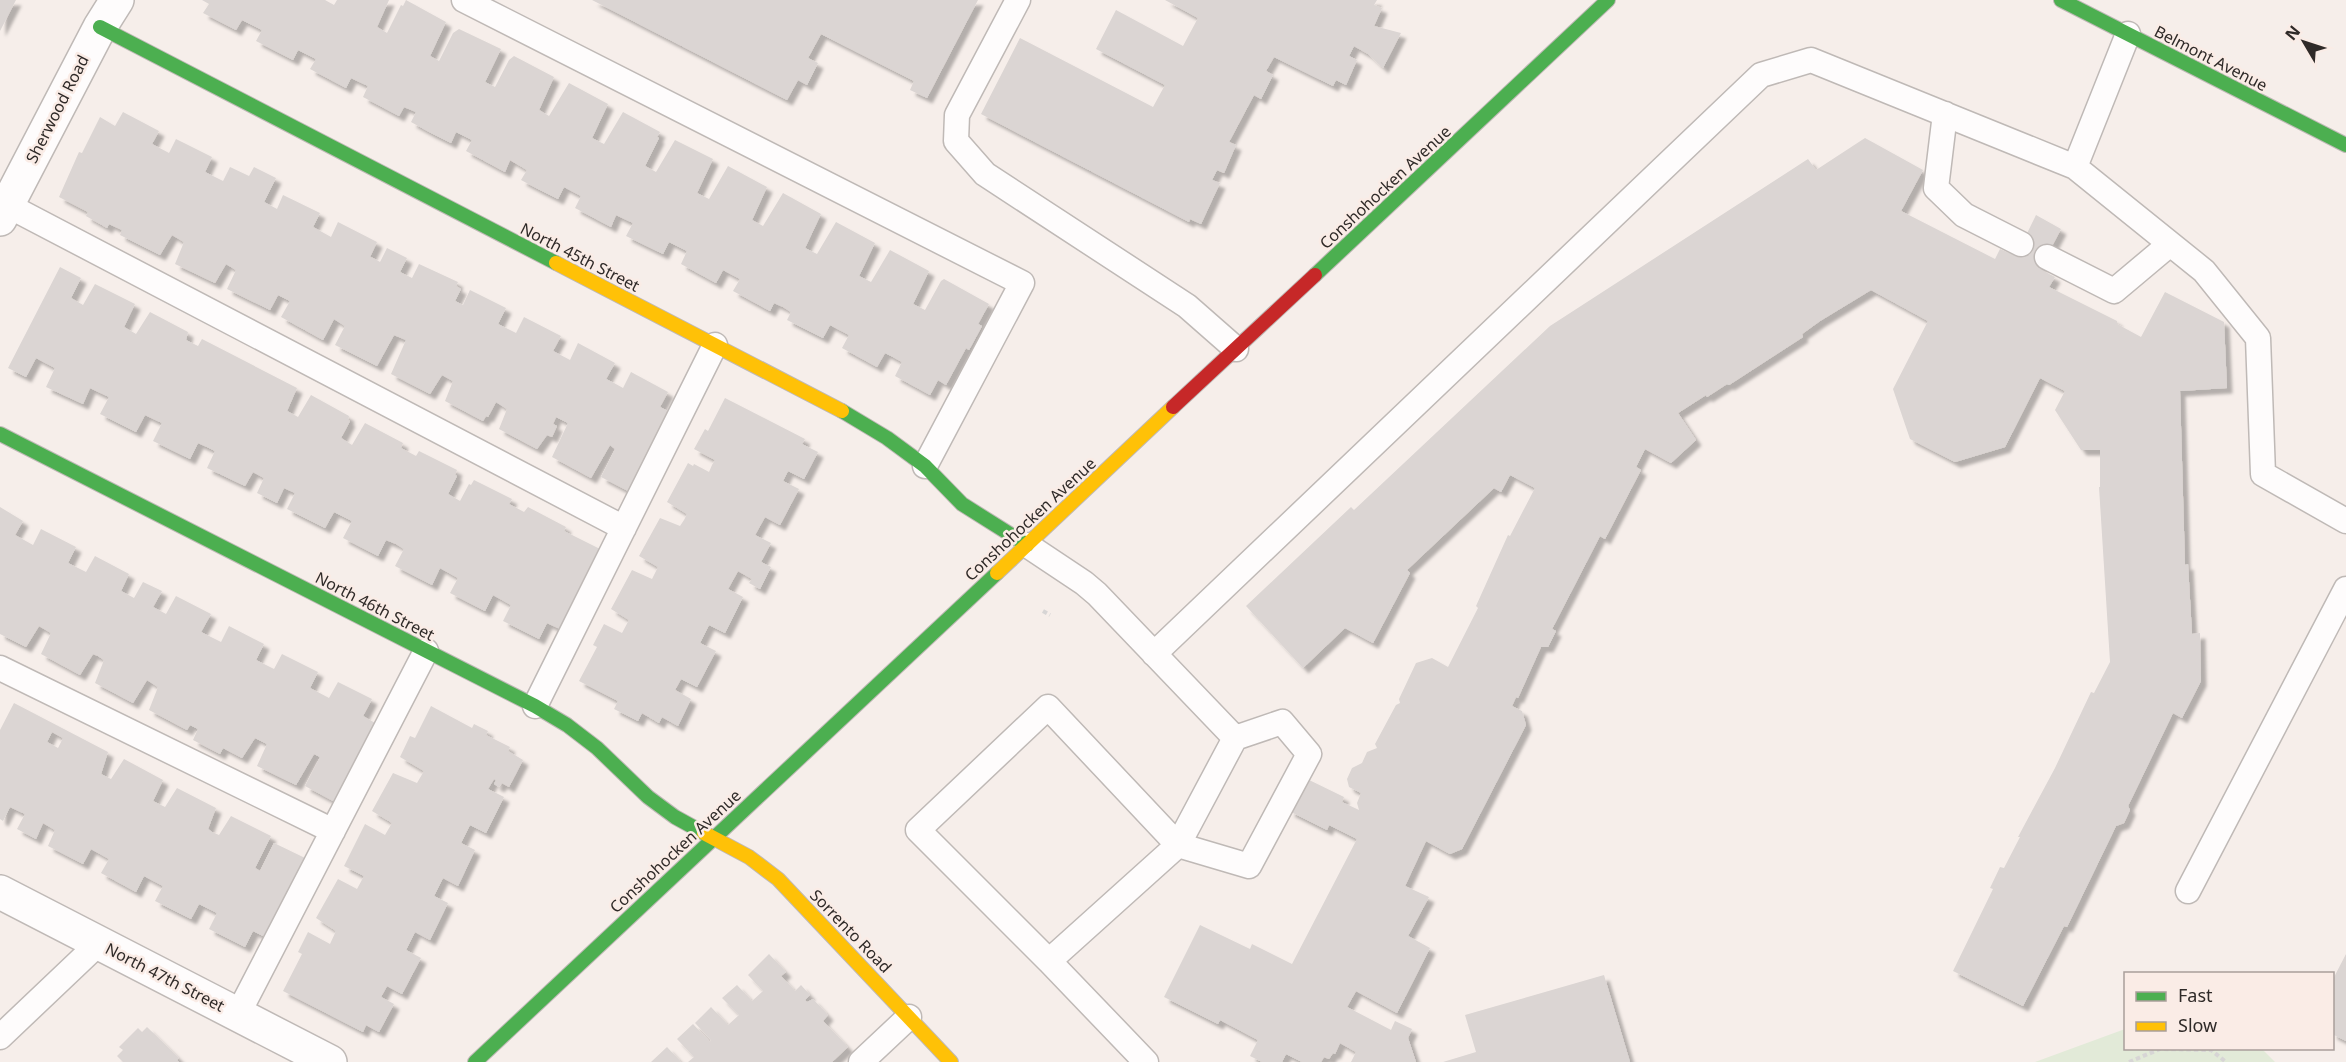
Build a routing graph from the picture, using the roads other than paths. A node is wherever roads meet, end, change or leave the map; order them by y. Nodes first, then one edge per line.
1 (464, 0) edge
2 (1018, 0) edge
3 (1608, 0) edge
4 (2061, 0) edge
5 (108, 13) edge
6 (2128, 34) junction
7 (1945, 114) junction
8 (2346, 145) edge
9 (2075, 167) junction
10 (4, 212) edge
11 (2021, 244) dead end
12 (2170, 244) junction
13 (2047, 257) dead end
14 (715, 345) junction
15 (1236, 349) junction
16 (0, 434) edge
17 (925, 466) junction
18 (2346, 521) edge
19 (624, 528) junction
20 (1027, 545) junction
21 (2346, 589) edge
22 (426, 651) junction
23 (1154, 654) junction
24 (0, 668) edge
25 (535, 706) junction
26 (1235, 738) junction
27 (333, 831) junction
28 (714, 837) junction
29 (1178, 845) junction
30 (2188, 891) dead end
31 (0, 892) edge
32 (99, 943) junction
33 (1049, 961) junction
34 (237, 1014) junction
35 (909, 1017) junction
36 (0, 1037) edge
37 (330, 1062) edge
38 (475, 1062) edge
39 (861, 1062) edge
40 (951, 1062) edge
41 (1146, 1062) edge

1 - 17 lane
2 - 15 lane
3 - 15 street, Conshohocken Avenue
4 - 6 street, Belmont Avenue
5 - 10 street, Sherwood Road
5 - 14 street, North 45th Street
6 - 8 street, Belmont Avenue
6 - 9 lane
7 - 9 lane
7 - 11 lane
7 - 23 lane
9 - 12 lane
10 - 19 lane
12 - 13 lane
12 - 18 lane
14 - 17 street, North 45th Street
14 - 19 lane
15 - 20 street, Conshohocken Avenue
16 - 22 street, North 46th Street
17 - 20 street, North 45th Street
19 - 25 lane
20 - 23 lane
20 - 28 street, Conshohocken Avenue
21 - 30 lane
22 - 25 street, North 46th Street
22 - 27 lane
23 - 26 lane
24 - 27 lane
25 - 28 street, North 46th Street
26 - 29 lane
26 - 29 lane
27 - 34 lane
28 - 35 street, Sorrento Road
28 - 38 street, Conshohocken Avenue
29 - 33 lane
29 - 33 lane
31 - 32 street, North 47th Street
32 - 34 street, North 47th Street
32 - 36 lane
33 - 41 lane
34 - 37 street, North 47th Street
35 - 39 lane
35 - 40 street, Sorrento Road

